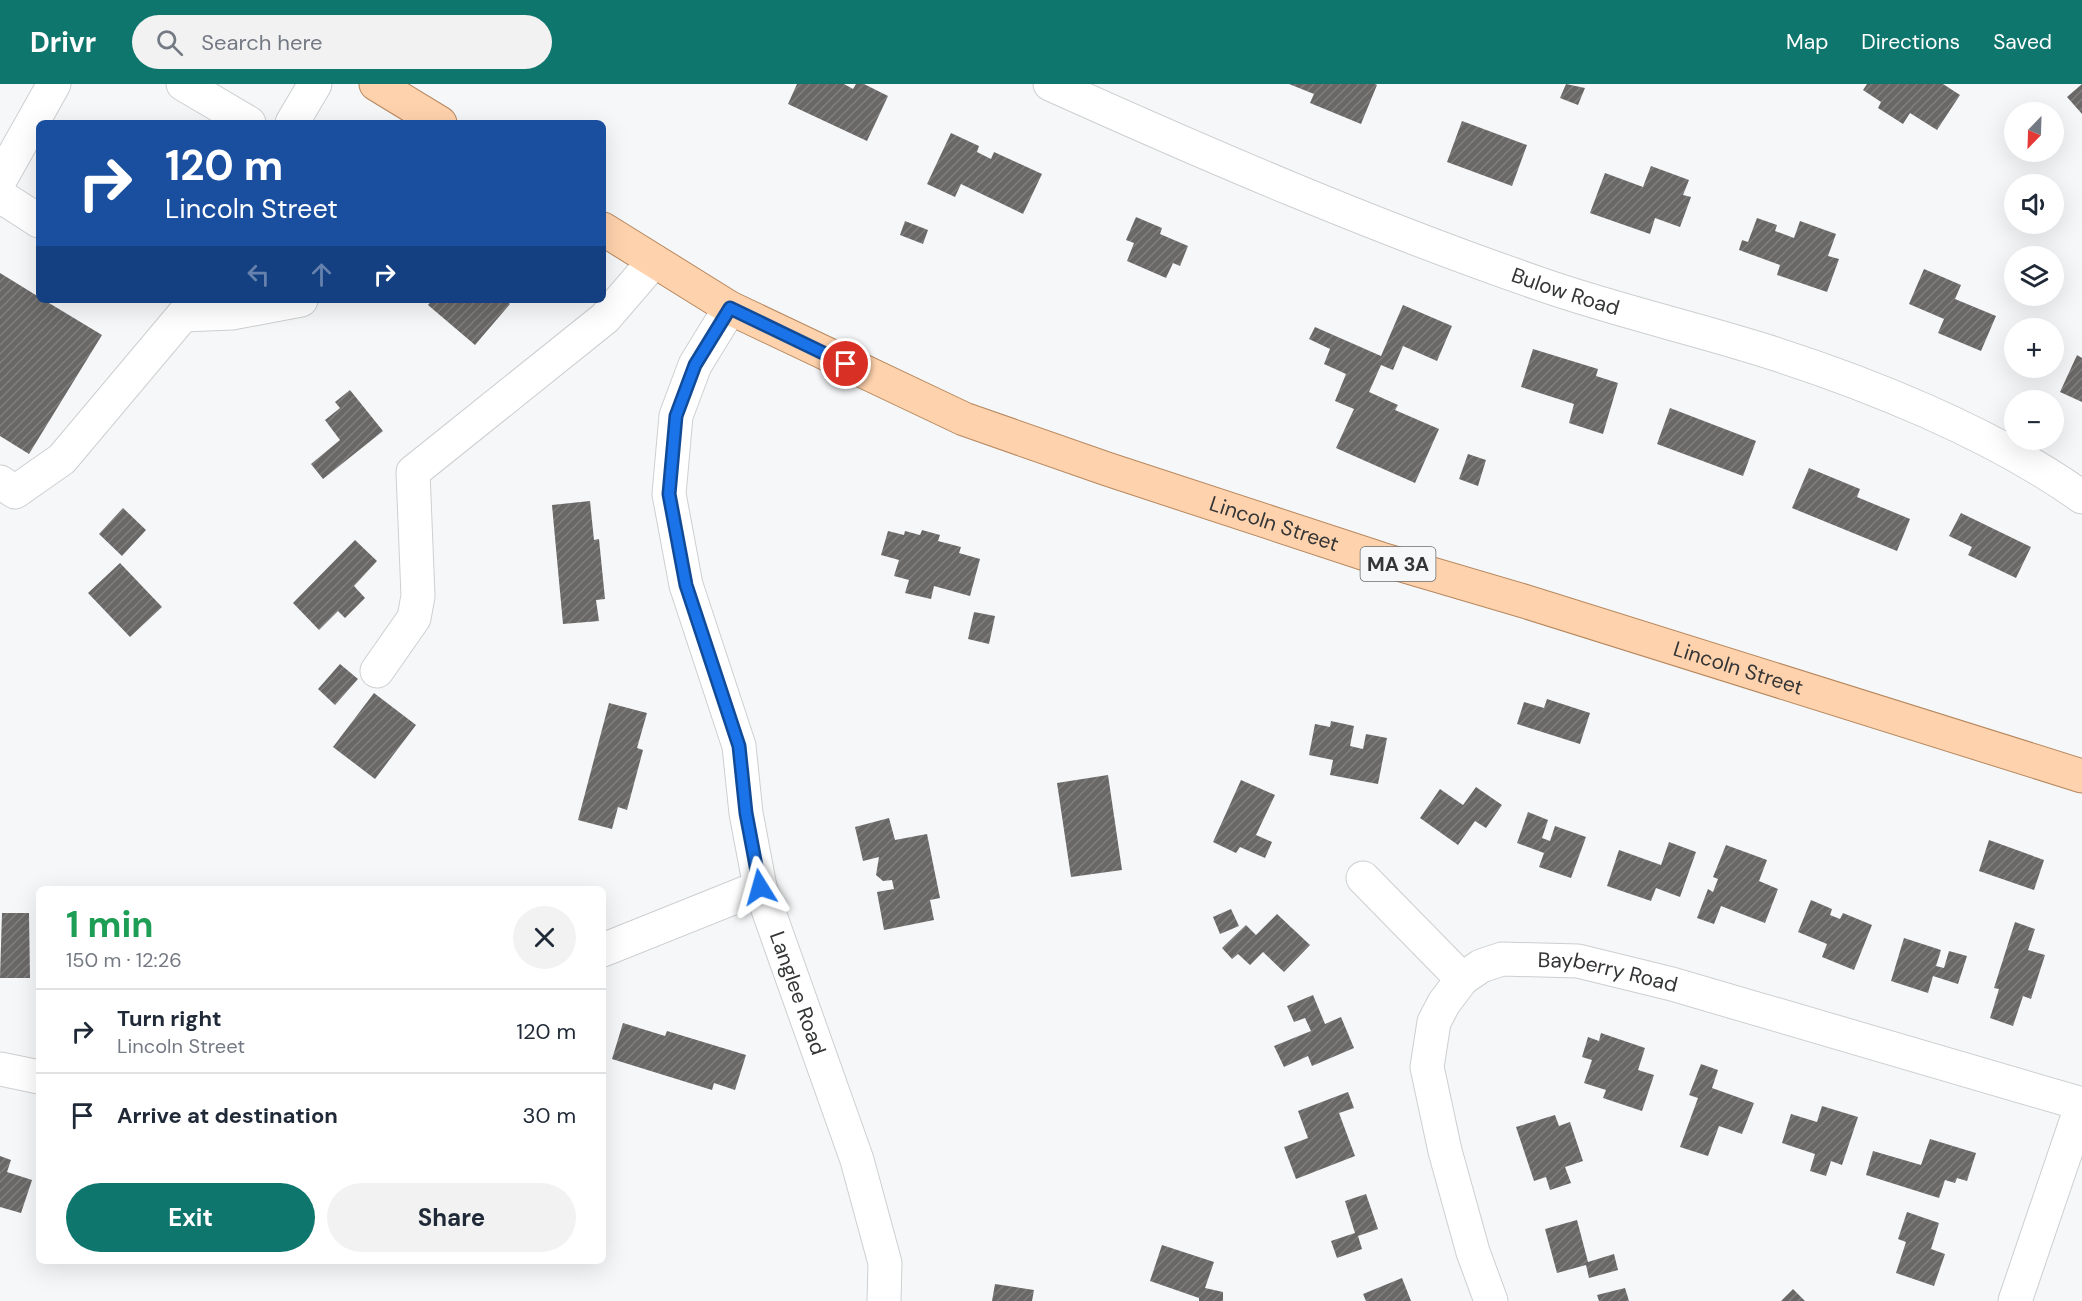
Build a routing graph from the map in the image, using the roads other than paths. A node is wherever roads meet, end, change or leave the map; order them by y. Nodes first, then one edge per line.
1 (54, 84) edge
2 (183, 84) edge
3 (315, 84) edge
4 (376, 84) edge
5 (1050, 84) edge
6 (244, 120) edge
7 (294, 120) edge
8 (435, 120) edge
9 (0, 180) edge
10 (0, 196) edge
11 (36, 219) edge
12 (606, 231) edge
13 (654, 261) junction
14 (285, 303) edge
15 (178, 305) edge
16 (730, 308) junction
17 (5, 493) edge
18 (2082, 497) edge
19 (377, 671) dead end
20 (2082, 776) edge
21 (1363, 878) dead end
22 (760, 887) junction
23 (606, 949) edge
24 (1462, 979) junction
25 (0, 1070) edge
26 (36, 1076) edge
27 (2082, 1104) edge
28 (884, 1301) edge
29 (1491, 1301) edge
30 (2015, 1301) edge

1 - 9 street
2 - 6 street
3 - 7 street
4 - 8 main road
5 - 18 street, Bulow Road
10 - 11 street
12 - 13 main road, Lincoln Street / MA 3A
13 - 16 main road, Lincoln Street / MA 3A
13 - 19 street
14 - 15 street
15 - 17 street
16 - 20 main road, Lincoln Street / MA 3A
16 - 22 street, Langlee Road
21 - 24 street
22 - 23 street
22 - 28 street, Langlee Road
24 - 27 street, Bayberry Road
24 - 29 street, Bayberry Road
25 - 26 street
27 - 30 street

